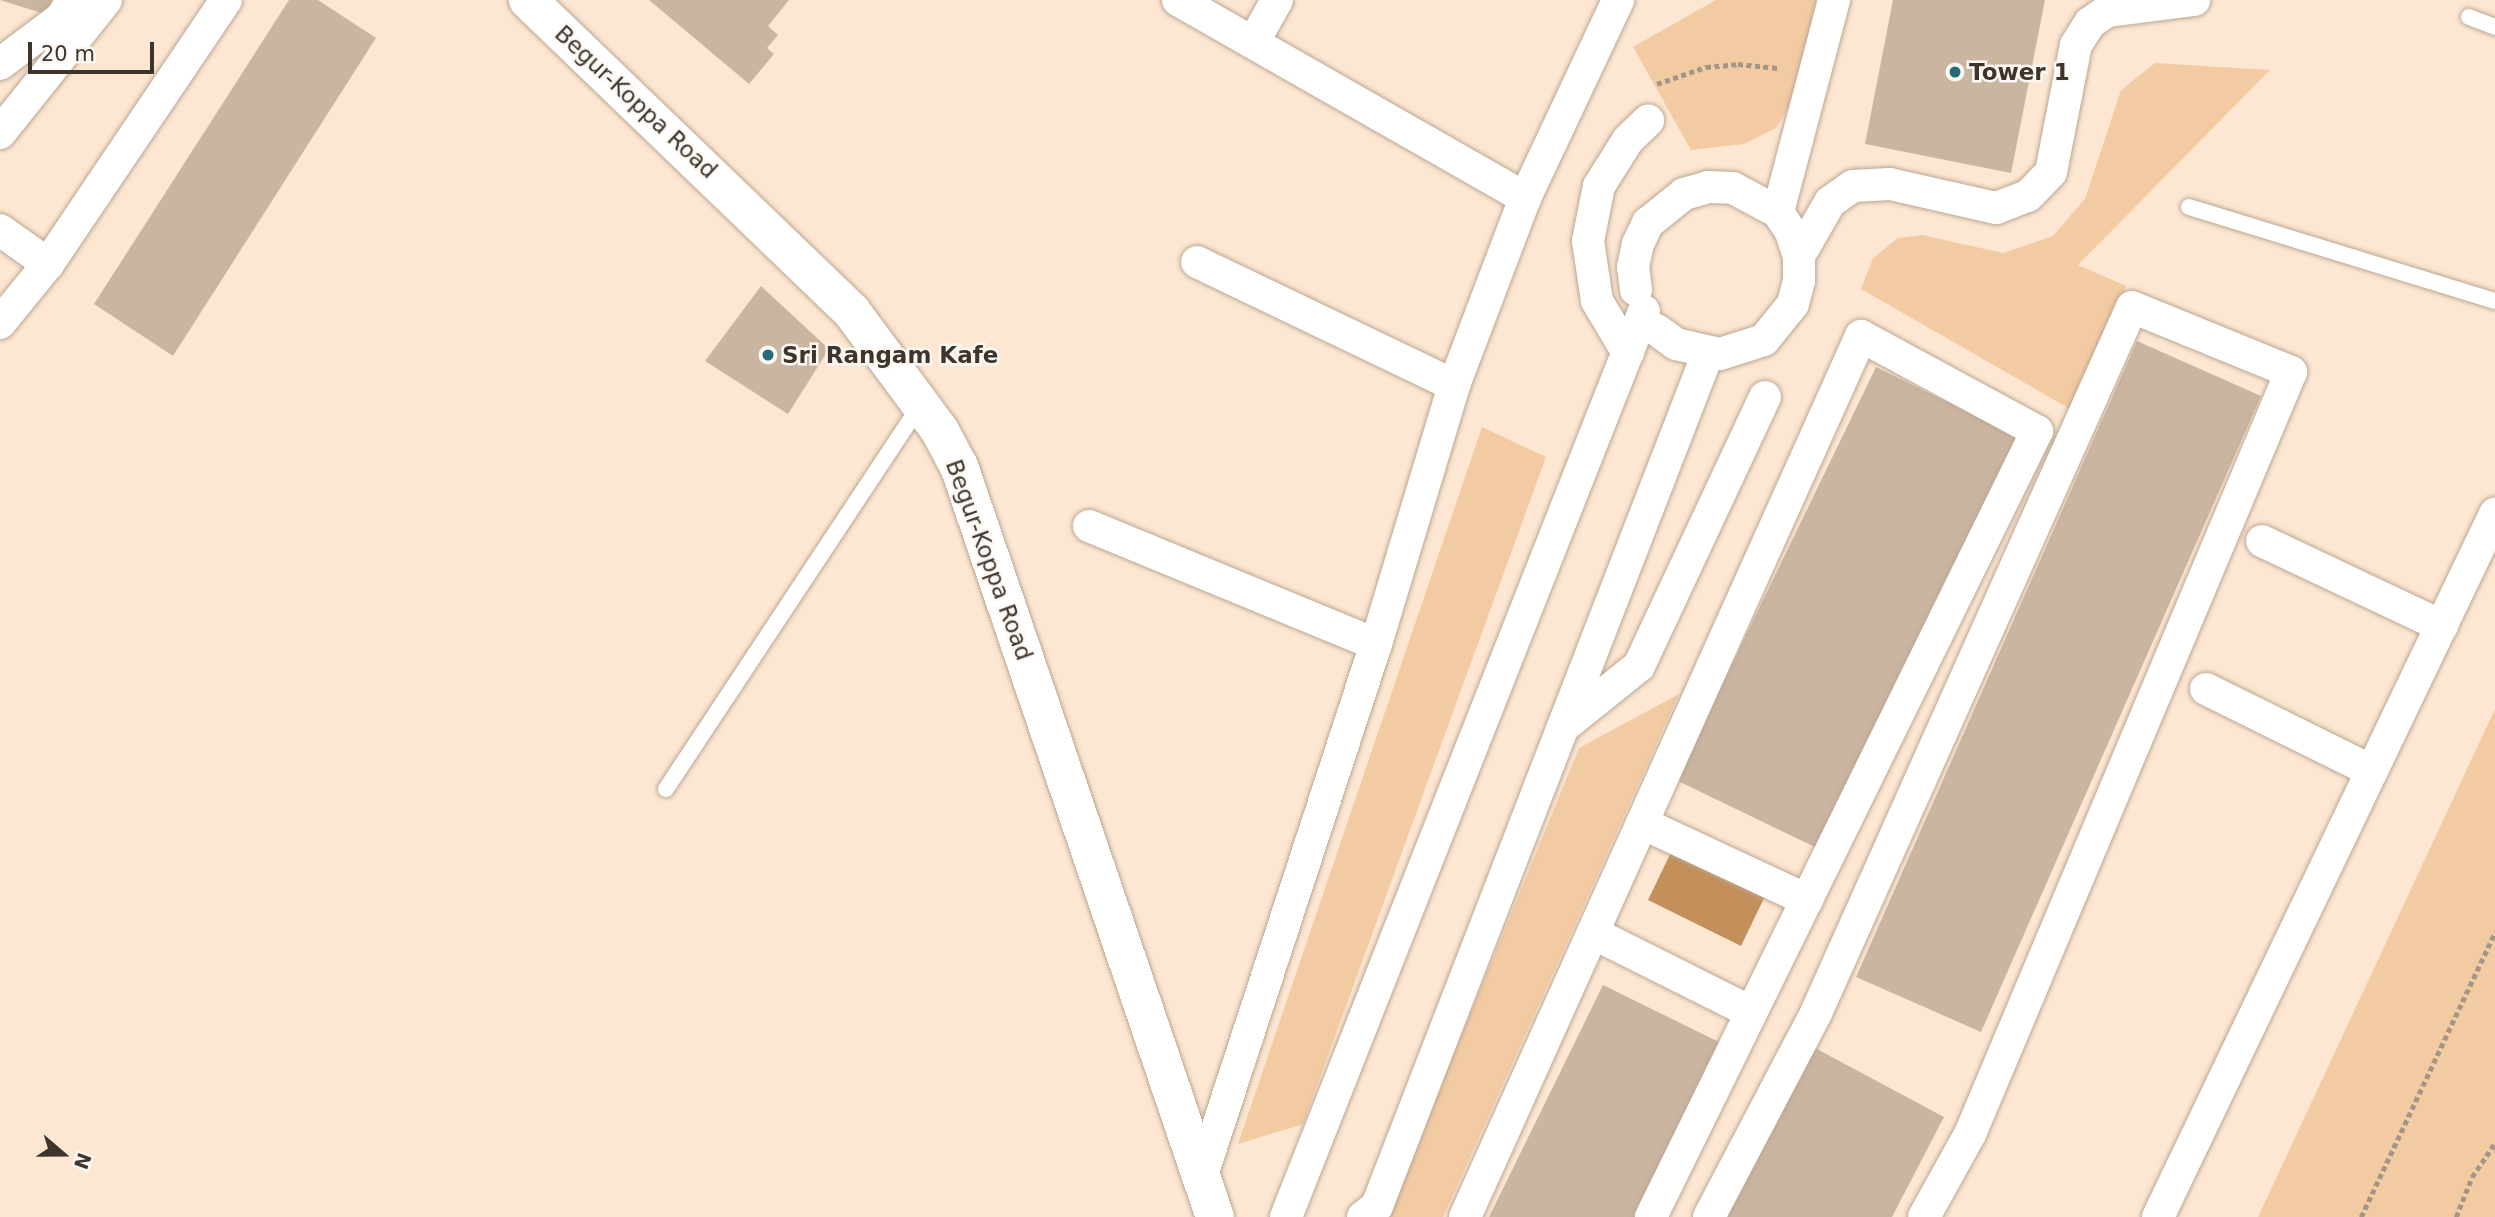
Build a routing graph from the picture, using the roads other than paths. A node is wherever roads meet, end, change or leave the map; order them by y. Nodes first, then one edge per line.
1 (73, 0) edge
2 (106, 0) edge
3 (226, 0) edge
4 (528, 0) edge
5 (1178, 0) edge
6 (1277, 0) edge
7 (1834, 0) edge
8 (2194, 0) edge
9 (1608, 4) edge
10 (2469, 17) dead end
11 (2495, 27) edge
12 (1253, 43) junction
13 (0, 64) edge
14 (1648, 121) dead end
15 (0, 133) edge
16 (1525, 198) junction
17 (2189, 207) dead end
18 (1778, 212) junction
19 (0, 230) edge
20 (1798, 256) junction
21 (1197, 262) dead end
22 (48, 264) junction
23 (2495, 301) edge
24 (1646, 311) junction
25 (0, 323) edge
26 (1628, 353) junction
27 (1708, 353) junction
28 (1454, 385) junction
29 (1765, 397) dead end
30 (923, 402) junction
31 (2495, 514) edge
32 (1089, 526) dead end
33 (2262, 541) dead end
34 (2442, 626) junction
35 (1376, 644) junction
36 (2206, 689) dead end
37 (1562, 728) junction
38 (2372, 771) junction
39 (666, 789) dead end
40 (1642, 823) junction
41 (1807, 900) junction
42 (1593, 933) junction
43 (1751, 1012) junction
44 (1201, 1178) junction
45 (1215, 1217) edge
46 (1286, 1217) edge
47 (1363, 1217) edge
48 (1465, 1217) edge
49 (1650, 1217) edge
50 (1709, 1217) edge
51 (1924, 1217) edge
52 (2158, 1217) edge

1 - 13 street
2 - 15 street
3 - 22 street
4 - 30 main road, Begur-Koppa Road
5 - 12 street
6 - 12 street
7 - 18 street
8 - 20 street
9 - 16 street
10 - 11 lane
12 - 16 street
14 - 26 street
16 - 28 street
17 - 23 lane
18 - 20 street
18 - 24 street
19 - 22 street
20 - 27 street
21 - 28 street
22 - 25 street
24 - 26 street
24 - 27 street
26 - 46 street
27 - 37 street
28 - 35 street
29 - 37 street
30 - 39 lane
30 - 44 main road, Begur-Koppa Road
31 - 34 street
32 - 35 street
33 - 34 street
34 - 38 street
35 - 44 street
36 - 38 street
37 - 47 street
38 - 52 street
40 - 41 street
40 - 41 street
40 - 42 street
41 - 43 street
42 - 43 street
42 - 48 street
43 - 49 street
44 - 45 main road, Begur-Koppa Road
50 - 51 street

